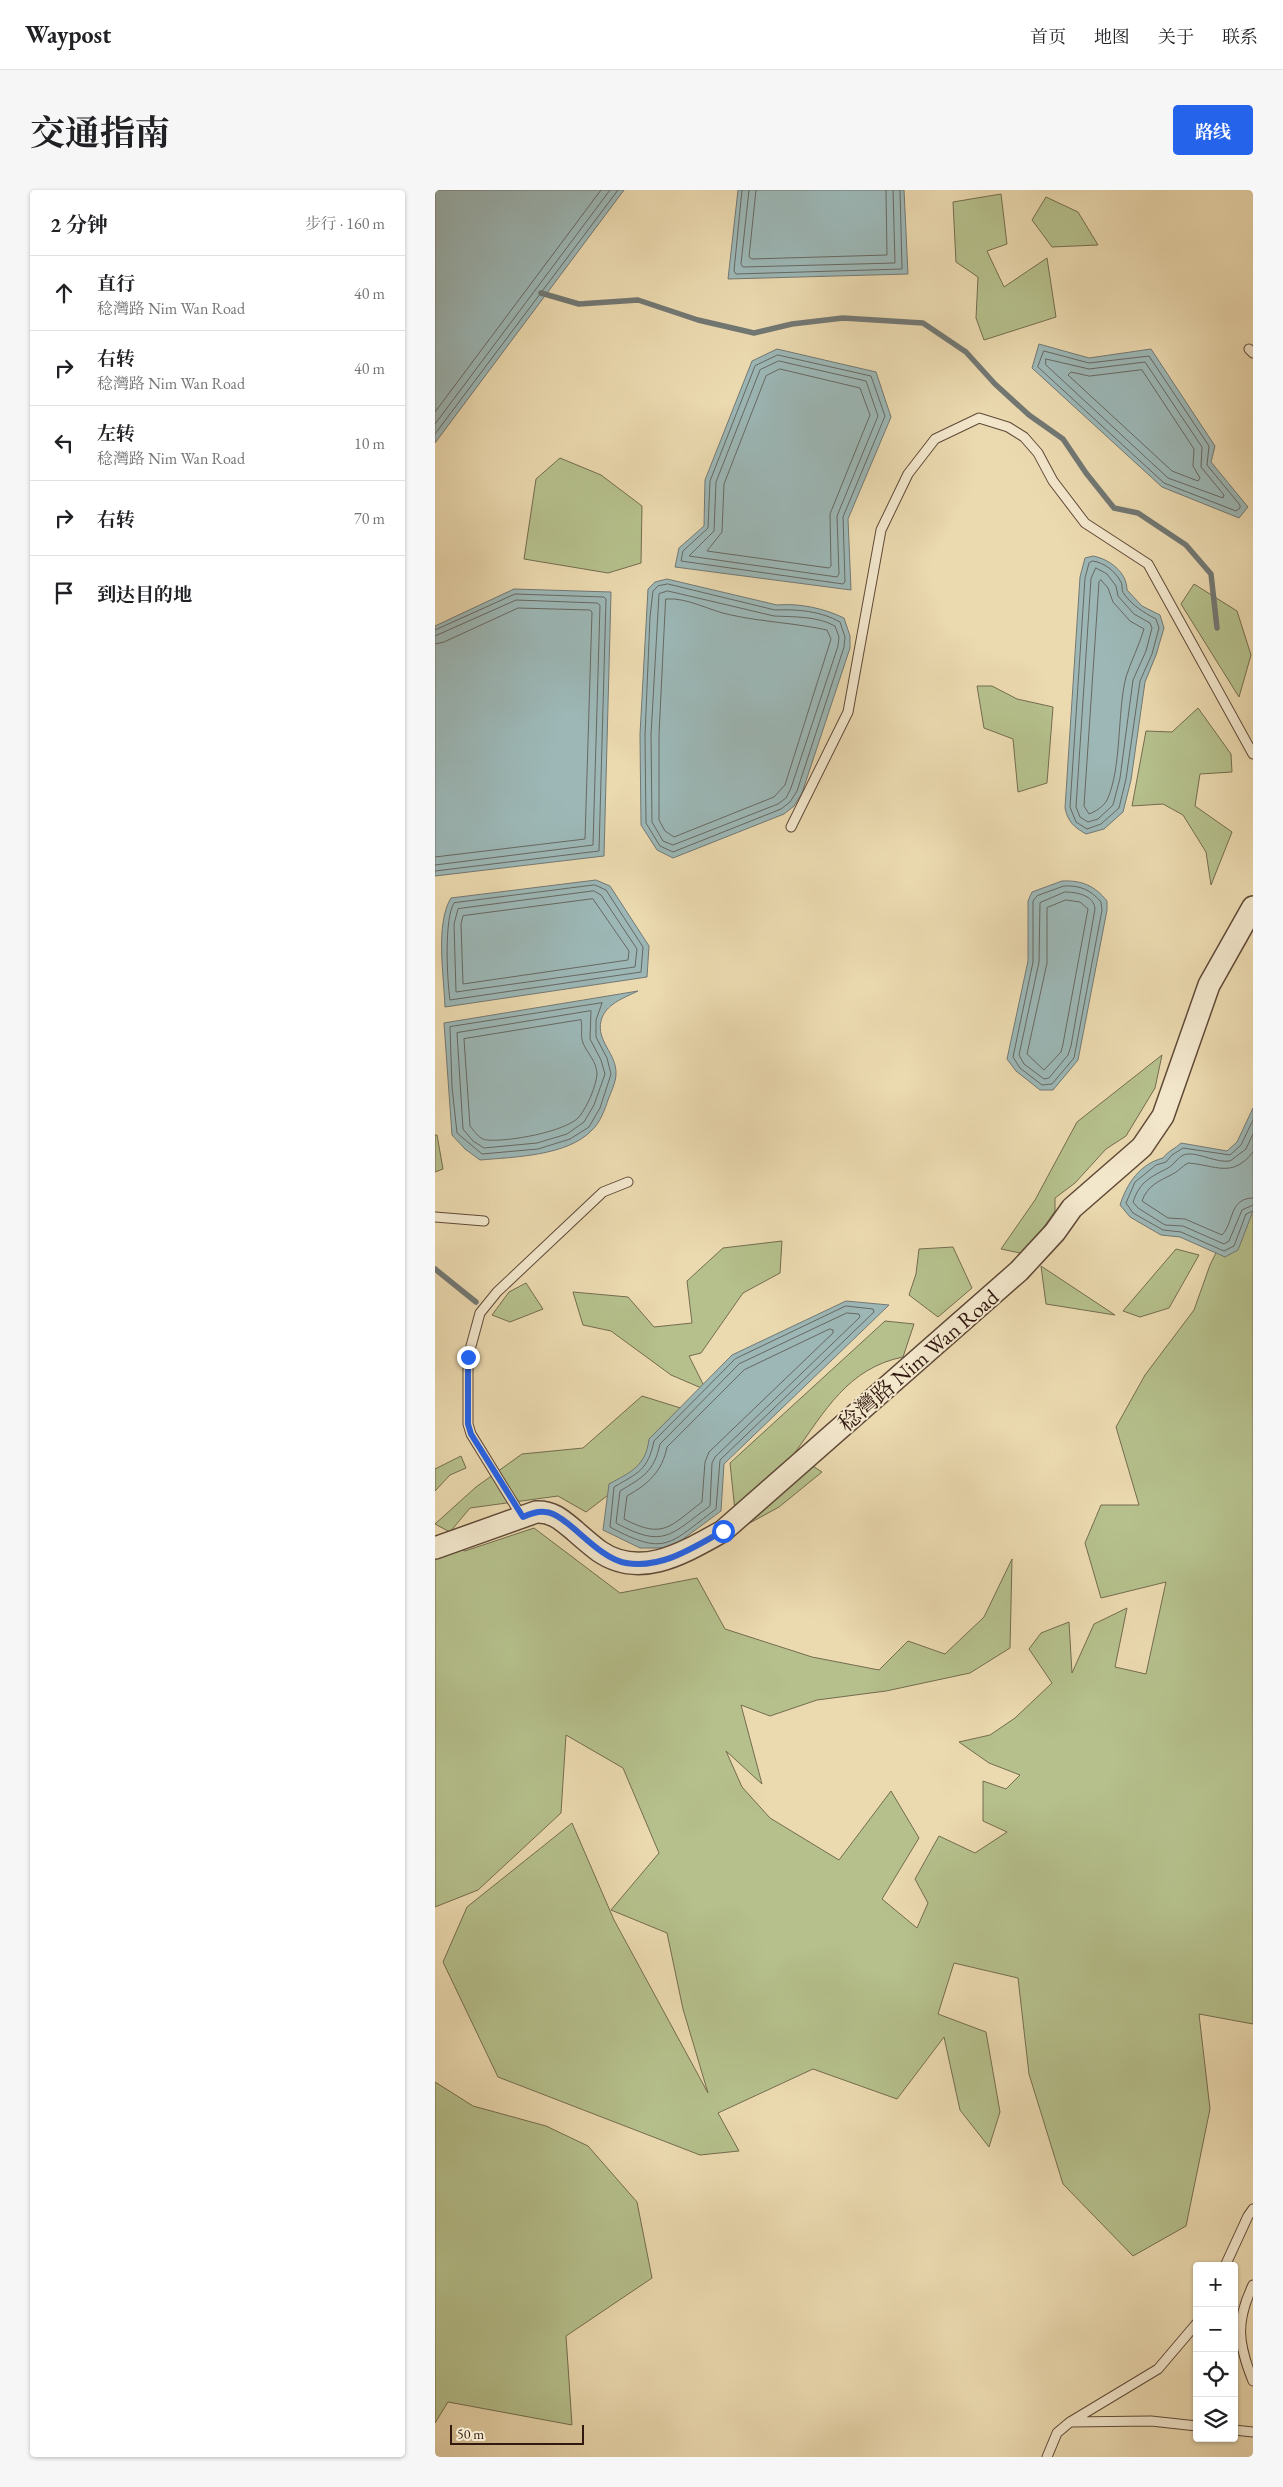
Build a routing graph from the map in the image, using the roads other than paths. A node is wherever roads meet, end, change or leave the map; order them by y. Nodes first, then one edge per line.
1 (1253, 754) edge
2 (791, 827) dead end
3 (1253, 907) edge
4 (628, 1182) dead end
5 (435, 1217) edge
6 (484, 1221) dead end
7 (523, 1517) junction
8 (435, 1548) edge
9 (1253, 2209) edge
10 (1227, 2262) edge
11 (1253, 2285) edge
12 (1193, 2328) edge
13 (1238, 2351) edge
14 (1243, 2356) junction
15 (1253, 2381) edge
16 (1070, 2422) junction
17 (1193, 2426) edge
18 (1238, 2430) edge
19 (1253, 2432) edge
20 (1047, 2457) edge

1 - 2 lane
3 - 7 street, 稔灣路 Nim Wan Road
4 - 7 lane
5 - 6 lane
7 - 8 street, 稔灣路 Nim Wan Road
9 - 10 lane
11 - 14 lane
12 - 16 lane
13 - 14 lane
14 - 15 lane
16 - 17 lane
16 - 20 lane
18 - 19 lane

